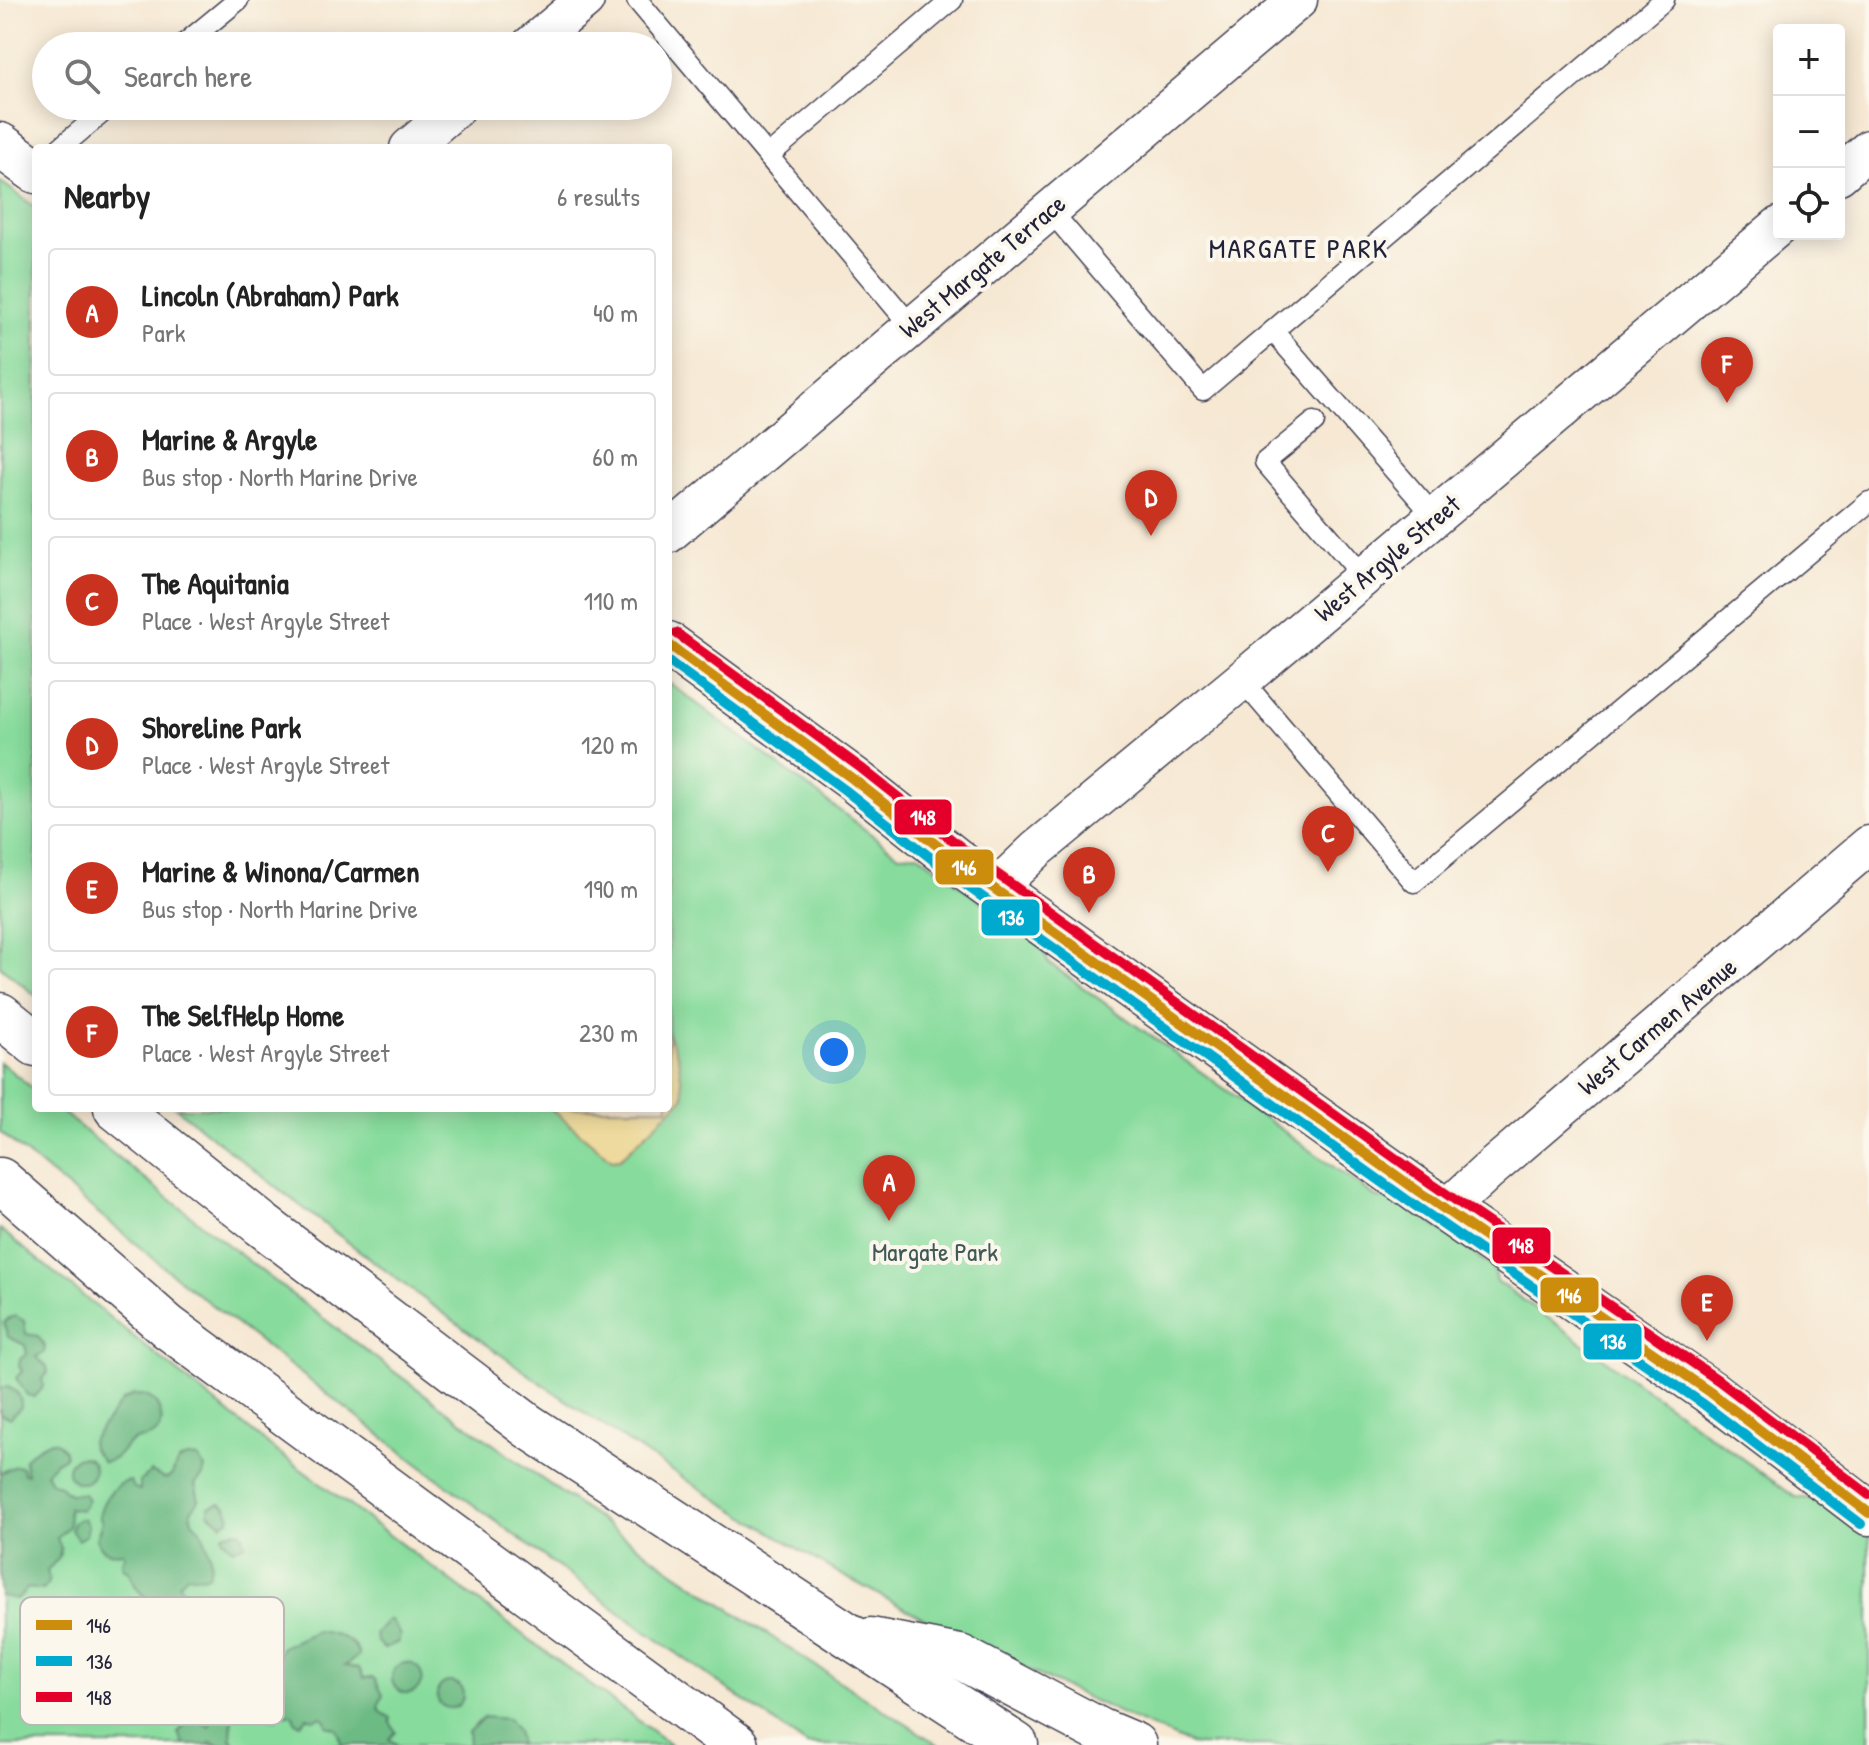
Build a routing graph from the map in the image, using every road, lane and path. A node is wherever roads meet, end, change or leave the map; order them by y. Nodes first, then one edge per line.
1 (238, 0) edge
2 (585, 0) edge
3 (637, 0) edge
4 (952, 0) edge
5 (1298, 0) edge
6 (1664, 0) edge
7 (199, 32) edge
8 (547, 32) edge
9 (664, 32) edge
10 (672, 42) edge
11 (94, 120) edge
12 (443, 120) edge
13 (66, 144) edge
14 (418, 144) edge
15 (0, 145) edge
16 (1869, 149) edge
17 (768, 156) junction
18 (32, 160) edge
19 (1845, 170) edge
20 (1049, 209) junction
21 (1773, 231) edge
22 (911, 326) junction
23 (1273, 331) junction
24 (1314, 422) dead end
25 (1869, 502) edge
26 (1435, 517) junction
27 (672, 531) edge
28 (1364, 577) junction
29 (672, 647) edge
30 (1242, 680) junction
31 (1869, 845) edge
32 (995, 889) junction
33 (0, 1015) edge
34 (32, 1041) edge
35 (121, 1112) edge
36 (0, 1180) edge
37 (1446, 1210) junction
38 (1869, 1513) edge
39 (849, 1636) junction
40 (736, 1745) edge
41 (1016, 1745) edge
42 (1134, 1745) edge

1 - 7 lane
2 - 8 street
3 - 9 lane
4 - 17 lane
5 - 20 street, West Margate Terrace
6 - 23 lane
10 - 17 lane
11 - 13 lane
12 - 14 street
15 - 18 main road
16 - 19 street
17 - 22 lane
20 - 22 street, West Margate Terrace
20 - 23 lane
21 - 26 street, West Argyle Street
22 - 27 street, West Margate Terrace
23 - 26 lane
24 - 28 lane
25 - 30 lane
26 - 28 street, West Argyle Street
28 - 30 street, West Argyle Street
29 - 32 main road
30 - 32 street, West Argyle Street
31 - 37 street, West Carmen Avenue
32 - 37 main road
33 - 34 main road
35 - 39 main road
36 - 40 main road
37 - 38 main road
39 - 41 main road
39 - 42 main road

